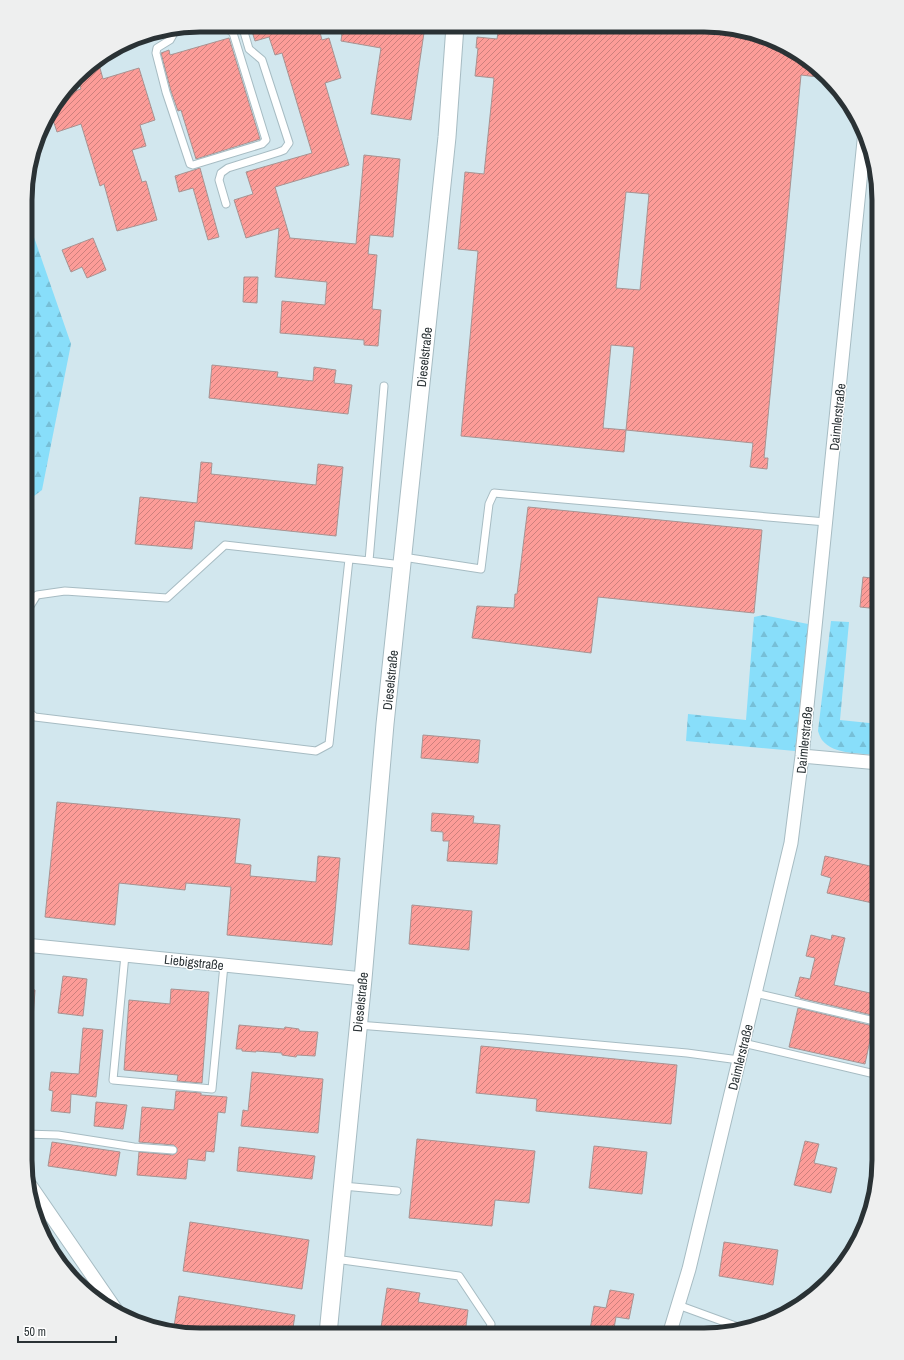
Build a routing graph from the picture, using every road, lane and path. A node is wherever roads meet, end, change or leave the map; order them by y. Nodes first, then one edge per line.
1 (232, 32) edge
2 (244, 32) edge
3 (455, 32) edge
4 (174, 34) edge
5 (863, 148) edge
6 (226, 204) dead end
7 (384, 386) dead end
8 (826, 522) junction
9 (349, 559) junction
10 (369, 561) junction
11 (402, 561) junction
12 (32, 602) edge
13 (32, 715) edge
14 (802, 756) junction
15 (872, 762) edge
16 (32, 946) edge
17 (125, 955) junction
18 (224, 965) junction
19 (363, 980) junction
20 (755, 993) junction
21 (872, 1020) edge
22 (358, 1025) junction
23 (743, 1043) junction
24 (739, 1060) junction
25 (872, 1073) edge
26 (32, 1134) edge
27 (173, 1150) dead end
28 (342, 1186) junction
29 (397, 1191) dead end
30 (35, 1192) edge
31 (335, 1259) junction
32 (110, 1302) edge
33 (678, 1305) junction
34 (734, 1326) edge
35 (329, 1328) edge
36 (490, 1328) edge
37 (671, 1328) edge

1 - 4 lane
2 - 6 lane
3 - 11 street, Dieselstraße
5 - 8 street, Daimlerstraße
7 - 10 lane
8 - 11 lane
8 - 14 street, Daimlerstraße
9 - 10 lane
9 - 12 lane
9 - 13 lane
10 - 11 lane
11 - 19 street, Dieselstraße
14 - 15 street
14 - 20 street, Daimlerstraße
16 - 17 street, Liebigstraße
17 - 18 street, Liebigstraße
17 - 18 lane
18 - 19 street, Liebigstraße
19 - 22 street, Dieselstraße
20 - 21 lane
20 - 23 street, Daimlerstraße
22 - 24 lane
22 - 28 street, Dieselstraße
23 - 24 street, Daimlerstraße
23 - 25 lane
24 - 33 street, Daimlerstraße
26 - 27 lane
28 - 29 lane
28 - 31 street, Dieselstraße
30 - 32 street
31 - 35 street, Dieselstraße
31 - 36 lane
33 - 34 lane
33 - 37 street, Daimlerstraße

